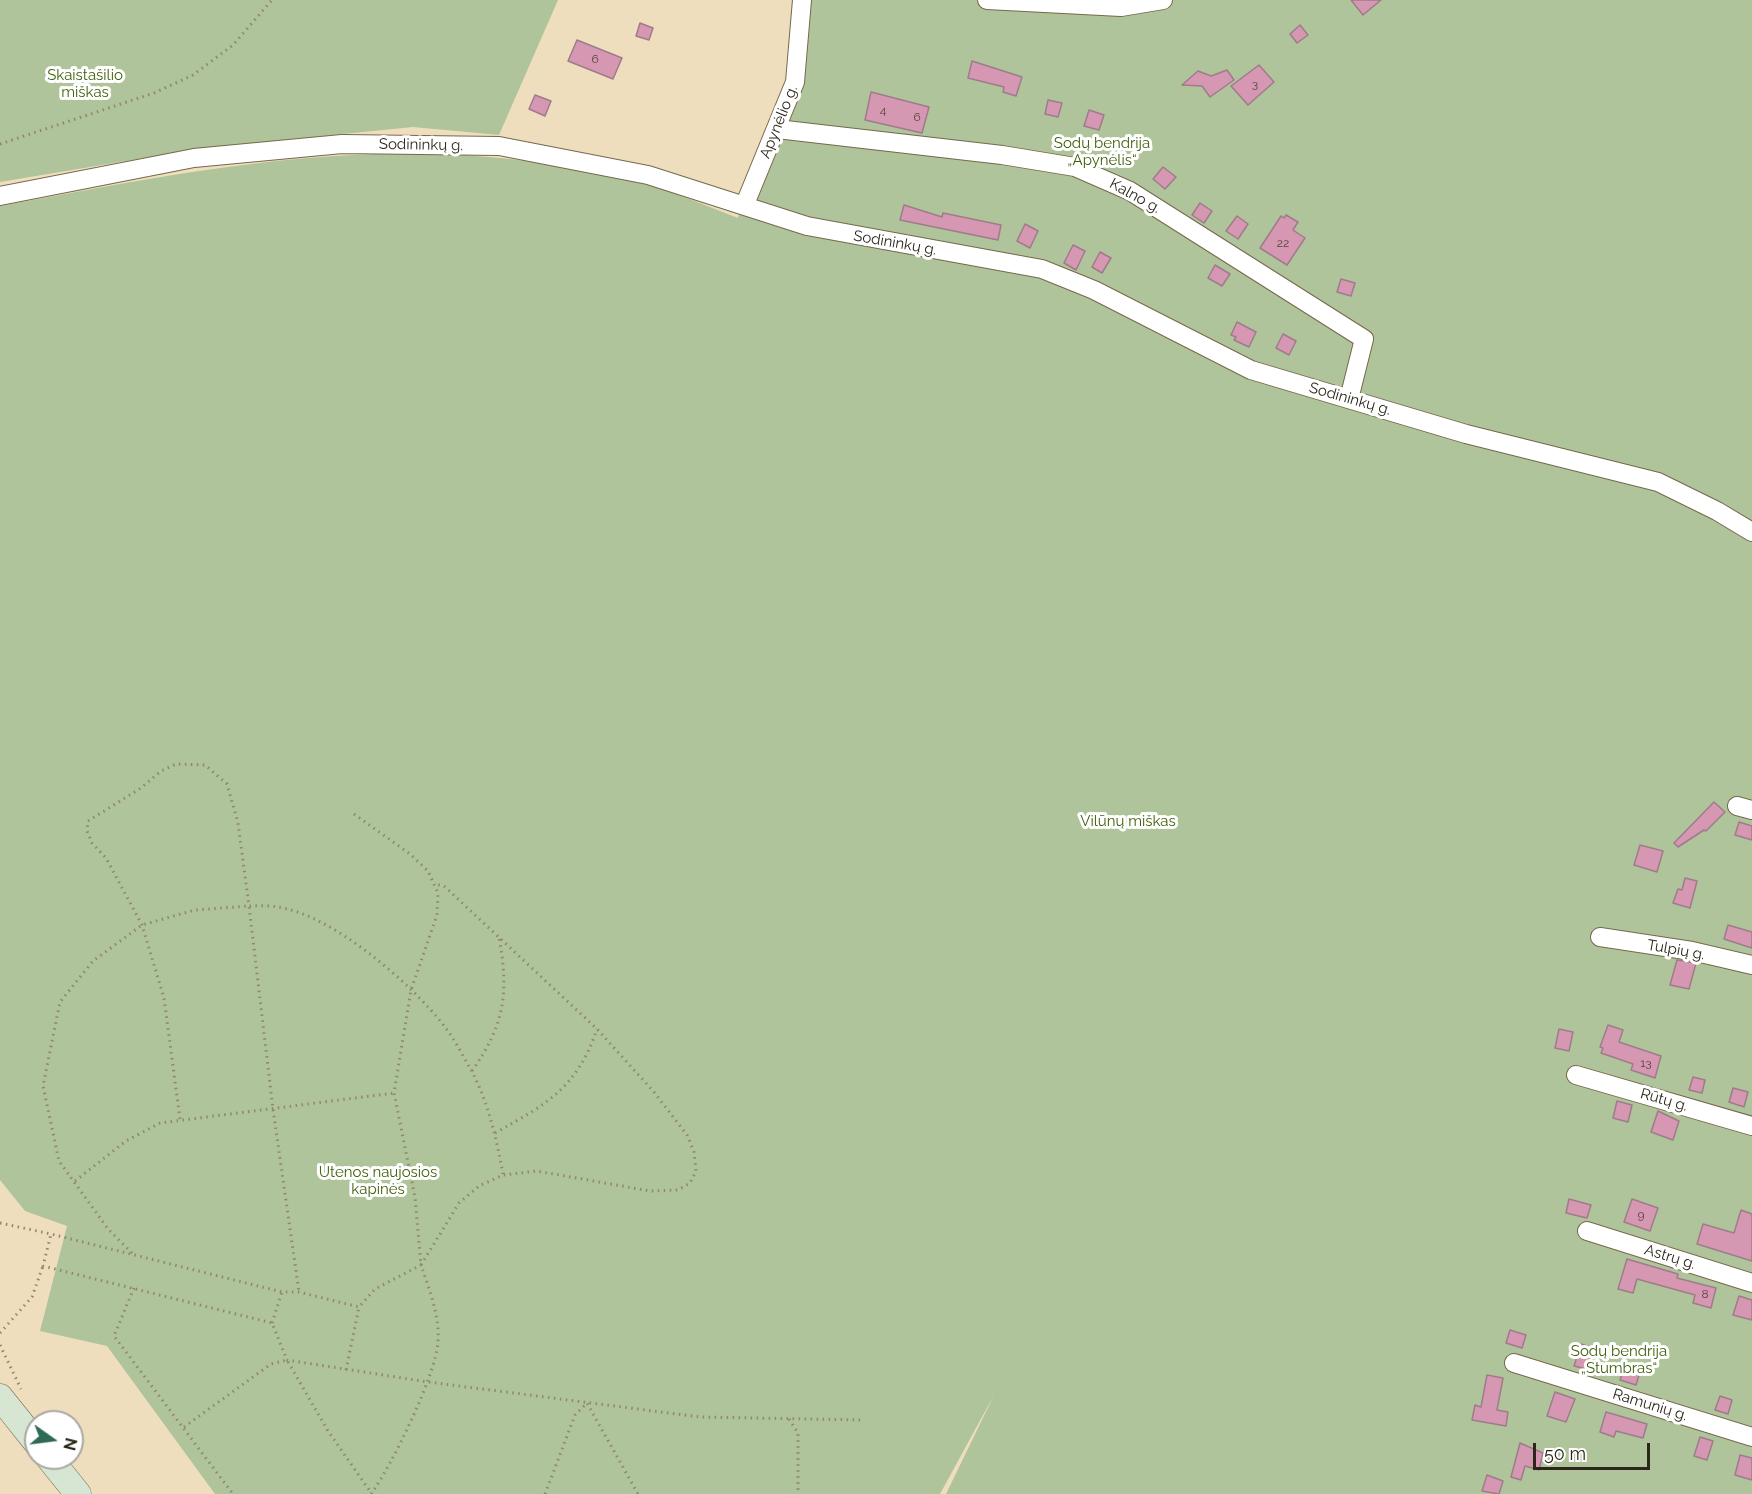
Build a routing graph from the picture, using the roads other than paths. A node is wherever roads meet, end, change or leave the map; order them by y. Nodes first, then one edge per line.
1 (802, 0) edge
2 (987, 0) edge
3 (1163, 0) edge
4 (777, 129) junction
5 (0, 196) edge
6 (745, 204) junction
7 (1349, 399) junction
8 (1752, 532) edge
9 (1600, 937) dead end
10 (1752, 965) edge
11 (1576, 1075) dead end
12 (1752, 1126) edge
13 (1587, 1231) dead end
14 (1752, 1283) edge
15 (1514, 1363) dead end
16 (11, 1394) edge
17 (24, 1419) edge
18 (1752, 1437) edge
19 (59, 1470) edge
20 (78, 1494) edge

1 - 4 street, Apynėlio g.
2 - 3 street
4 - 6 street, Apynėlio g.
4 - 7 street, Kalno g.
5 - 6 street, Sodininkų g.
6 - 7 street, Sodininkų g.
7 - 8 street, Sodininkų g.
9 - 10 street, Tulpių g.
11 - 12 street, Rūtų g.
13 - 14 street, Astrų g.
15 - 18 street, Ramunių g.
16 - 17 main road
19 - 20 main road

